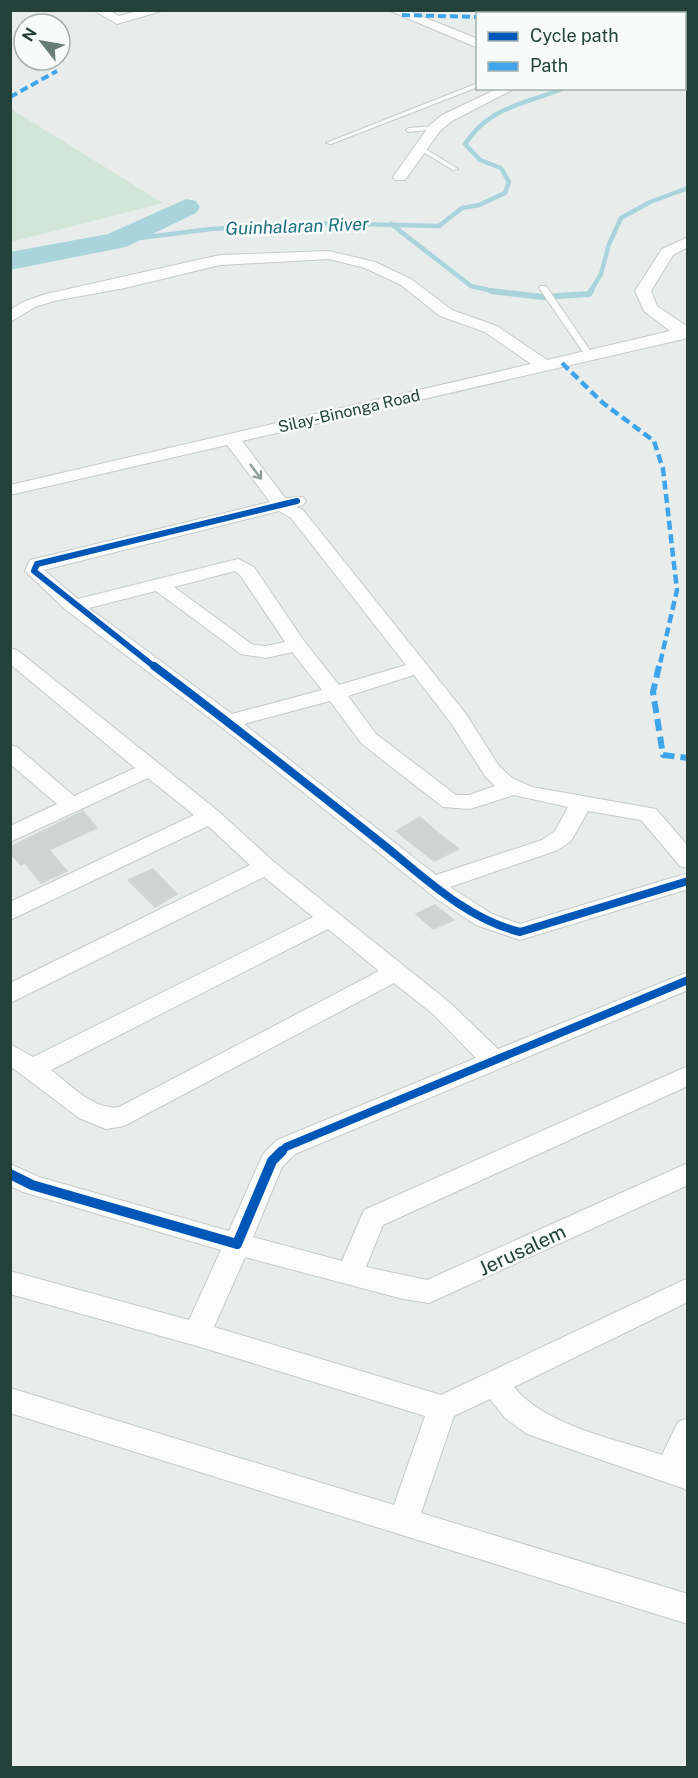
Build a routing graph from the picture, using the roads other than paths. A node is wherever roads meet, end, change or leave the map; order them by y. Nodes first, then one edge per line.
1 (99, 10) edge
2 (159, 10) edge
3 (394, 10) edge
4 (476, 44) edge
5 (476, 85) edge
6 (506, 90) edge
7 (435, 128) junction
8 (409, 130) dead end
9 (329, 143) dead end
10 (422, 149) junction
11 (455, 169) dead end
12 (400, 177) dead end
13 (687, 241) edge
14 (544, 290) dead end
15 (10, 317) edge
16 (685, 333) edge
17 (590, 356) junction
18 (545, 366) junction
19 (237, 436) junction
20 (10, 490) edge
21 (292, 507) junction
22 (158, 584) junction
23 (73, 606) junction
24 (297, 645) junction
25 (10, 654) edge
26 (417, 668) junction
27 (335, 693) junction
28 (228, 722) junction
29 (10, 752) edge
30 (150, 769) junction
31 (513, 788) junction
32 (581, 803) junction
33 (72, 806) junction
34 (210, 816) junction
35 (10, 835) edge
36 (687, 861) edge
37 (266, 867) junction
38 (687, 881) edge
39 (434, 884) junction
40 (10, 912) edge
41 (329, 919) junction
42 (394, 973) junction
43 (687, 980) edge
44 (10, 994) edge
45 (10, 1053) edge
46 (493, 1059) junction
47 (31, 1069) junction
48 (687, 1075) edge
49 (687, 1173) edge
50 (10, 1174) edge
51 (237, 1244) junction
52 (350, 1274) junction
53 (10, 1282) edge
54 (687, 1289) edge
55 (197, 1334) junction
56 (495, 1384) junction
57 (10, 1400) edge
58 (441, 1408) junction
59 (687, 1431) edge
60 (680, 1475) edge
61 (405, 1520) junction
62 (687, 1609) edge

1 - 2 street
3 - 4 street
5 - 9 lane
6 - 7 street
7 - 8 lane
7 - 10 street
10 - 11 lane
10 - 12 street
13 - 16 street
14 - 17 lane
15 - 18 street
16 - 17 street, Silay-Binonga Road
17 - 18 street, Silay-Binonga Road
18 - 19 street, Silay-Binonga Road
19 - 20 street, Silay-Binonga Road
19 - 21 street
21 - 23 street
21 - 26 street
22 - 23 street
22 - 24 street
22 - 24 street
23 - 28 street
24 - 27 street
25 - 30 street
26 - 27 street
26 - 31 street
27 - 28 street
27 - 31 street
28 - 39 street
29 - 33 street
30 - 33 street
30 - 34 street
31 - 32 street
32 - 36 street
32 - 39 street
33 - 35 street
34 - 37 street
34 - 40 street
37 - 41 street
37 - 44 street
38 - 39 street
41 - 42 street
41 - 47 street
42 - 46 street
42 - 47 street
43 - 46 street
45 - 47 street
46 - 51 street
48 - 52 street
49 - 52 street, Jerusalem
50 - 51 street, Jerusalem
51 - 52 street, Jerusalem
51 - 55 street
53 - 55 street
54 - 56 street
55 - 58 street
56 - 58 street
56 - 60 street
57 - 61 street
58 - 61 street
59 - 60 street
61 - 62 street

